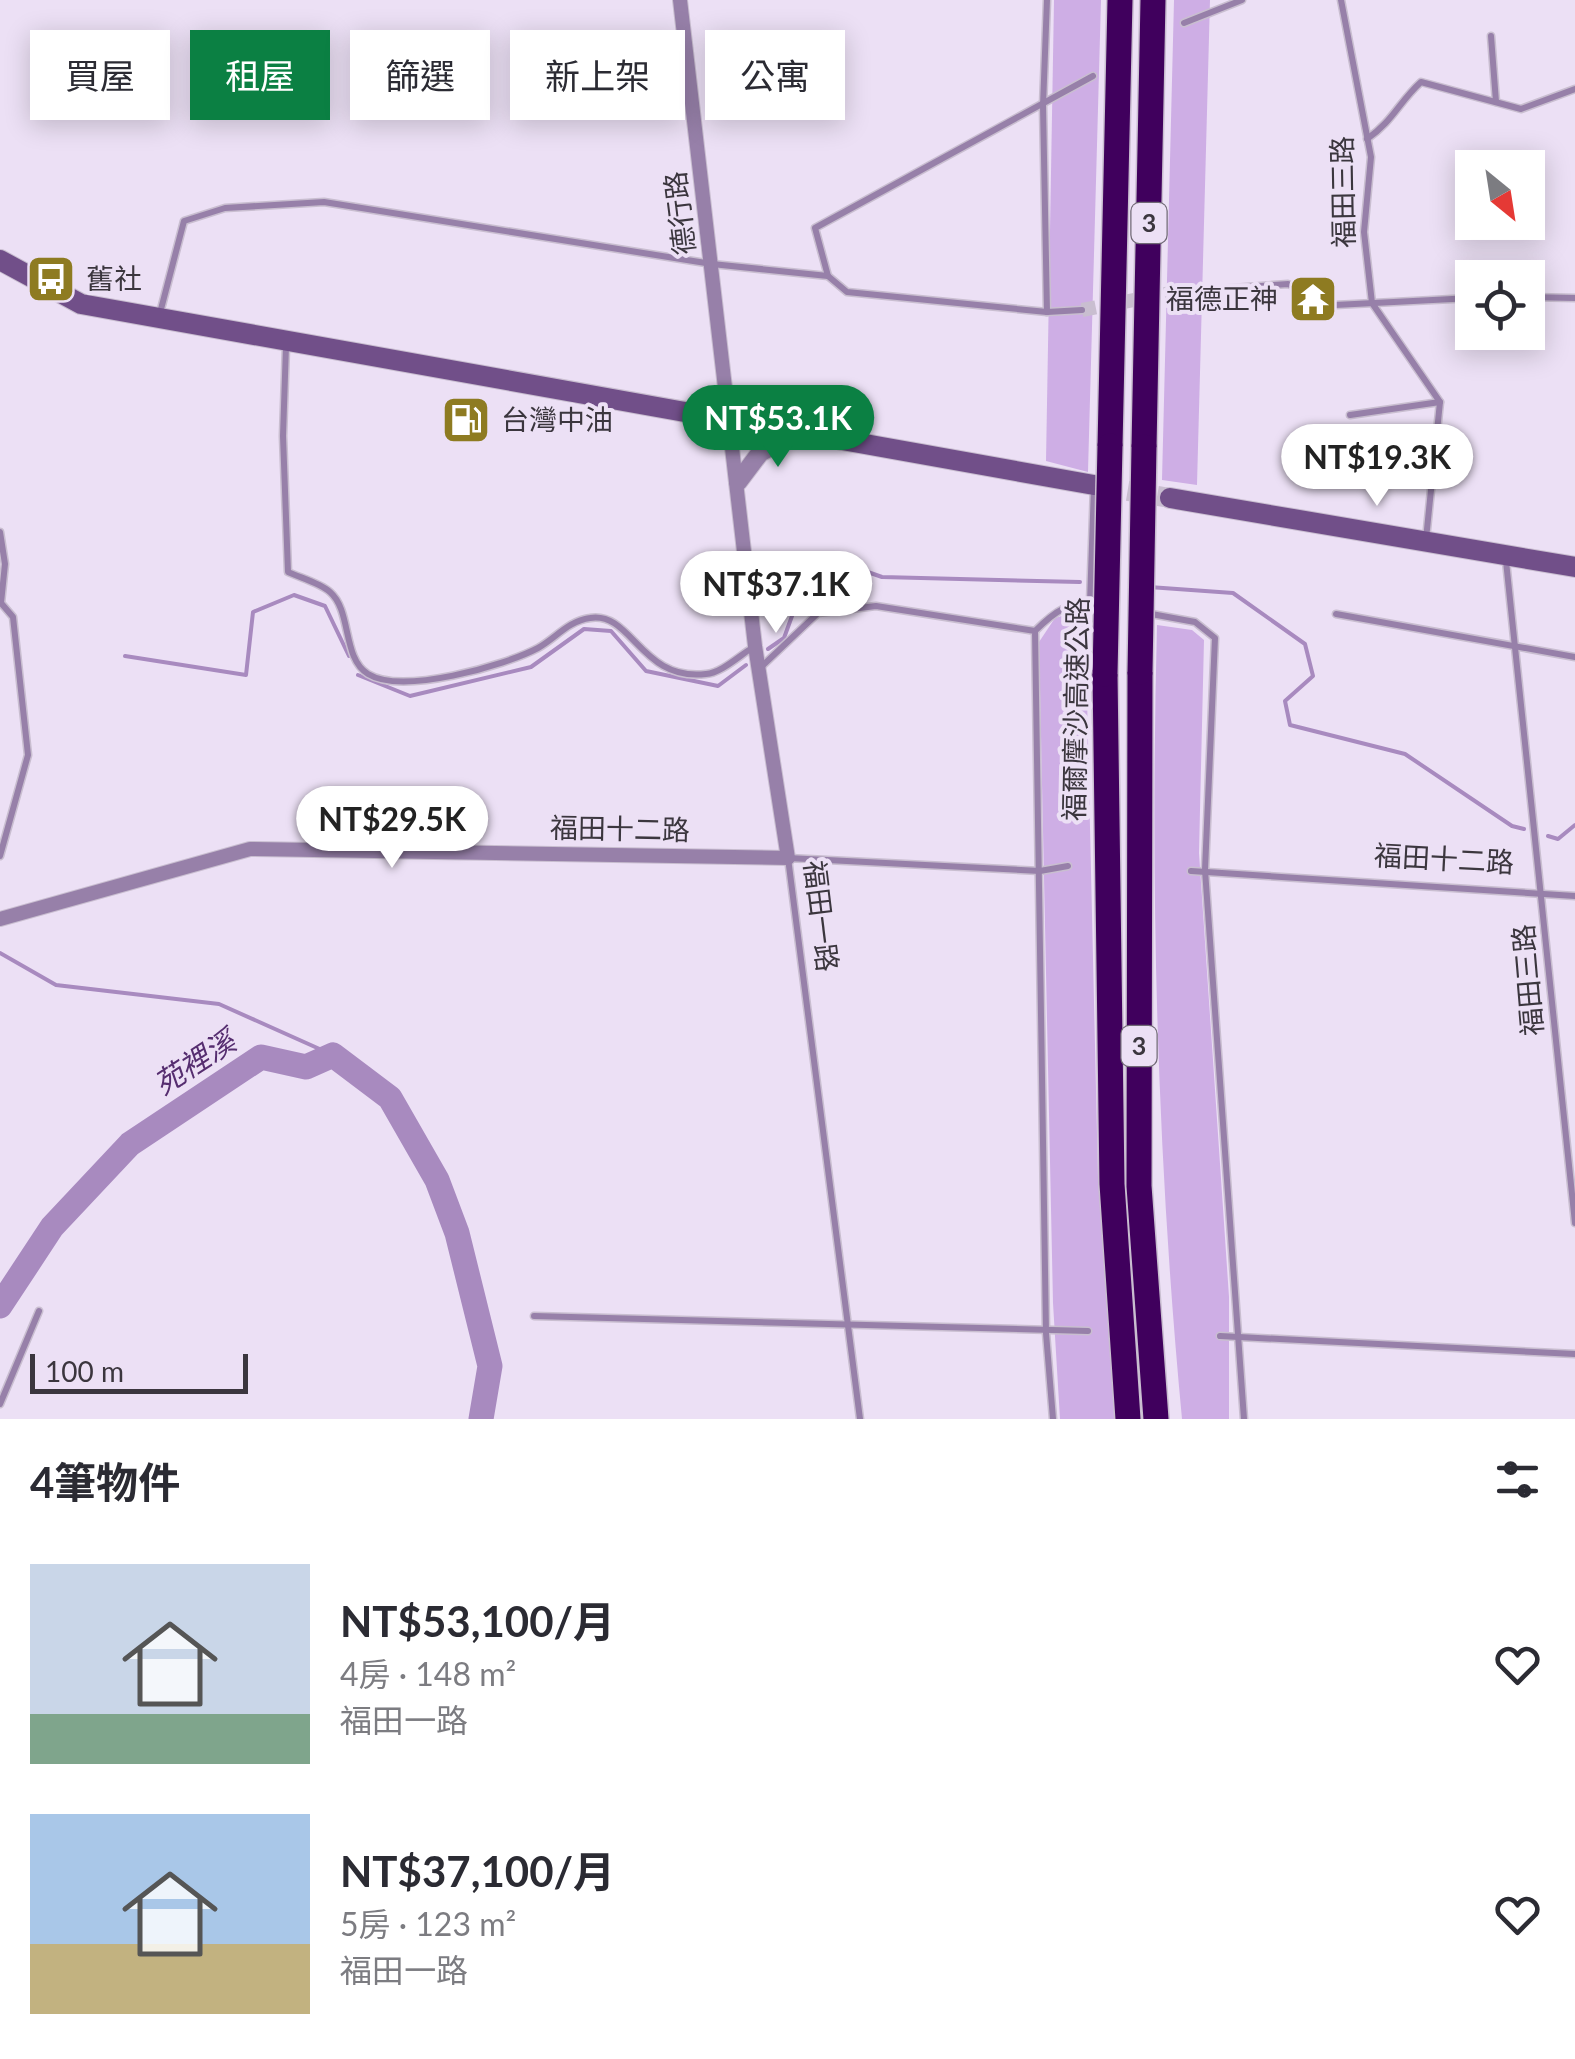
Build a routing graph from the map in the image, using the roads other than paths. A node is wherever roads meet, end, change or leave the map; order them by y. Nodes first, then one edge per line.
1 (680, 0) edge
2 (1047, 0) edge
3 (1120, 0) edge
4 (1154, 0) edge
5 (1242, 0) edge
6 (1342, 0) edge
7 (1184, 24) dead end
8 (1491, 36) dead end
9 (1093, 76) dead end
10 (1575, 89) edge
11 (1496, 102) junction
12 (1043, 106) junction
13 (1368, 138) junction
14 (0, 260) edge
15 (712, 264) junction
16 (828, 276) junction
17 (1176, 292) tunnel mouth
18 (1545, 297) edge
19 (1575, 298) edge
20 (1455, 299) edge
21 (1372, 303) junction
22 (1082, 310) tunnel mouth
23 (1047, 312) junction
24 (158, 318) junction
25 (286, 340) junction
26 (1440, 402) junction
27 (1350, 415) dead end
28 (729, 419) junction
29 (797, 432) junction
30 (738, 482) junction
31 (1094, 485) joint
32 (1170, 498) tunnel mouth
33 (0, 532) edge
34 (1425, 542) junction
35 (1505, 555) junction
36 (1575, 567) edge
37 (1090, 602) junction
38 (1336, 614) dead end
39 (1035, 631) junction
40 (755, 646) junction
41 (1516, 647) junction
42 (1575, 657) edge
43 (759, 669) junction
44 (0, 856) edge
45 (788, 858) junction
46 (1068, 866) dead end
47 (1205, 870) junction
48 (1040, 871) junction
49 (1190, 871) dead end
50 (1542, 890) junction
51 (1575, 896) edge
52 (0, 918) edge
53 (1575, 1120) edge
54 (1563, 1122) junction
55 (1575, 1223) edge
56 (38, 1311) dead end
57 (534, 1316) dead end
58 (847, 1327) junction
59 (1088, 1332) dead end
60 (1046, 1334) junction
61 (1220, 1336) dead end
62 (1236, 1339) junction
63 (1575, 1354) edge
64 (0, 1404) edge
65 (860, 1419) edge
66 (1053, 1419) edge
67 (1128, 1419) edge
68 (1156, 1419) edge
69 (1244, 1419) edge

1 - 15 street, 德行路
2 - 12 lane
3 - 67 highway, 福爾摩沙高速公路 / 3, bridge
4 - 68 highway, 3, bridge
5 - 7 lane
6 - 13 lane, 福田三路
8 - 11 lane
9 - 12 lane
10 - 11 lane
11 - 13 lane
12 - 16 lane
12 - 23 lane
13 - 21 lane, 福田三路
14 - 24 main road
15 - 16 lane
15 - 24 lane
15 - 28 street, 德行路
16 - 23 lane
17 - 21 lane
18 - 19 lane
20 - 21 lane
21 - 26 lane, 福田三路
22 - 23 lane
24 - 25 main road
25 - 28 main road
25 - 40 lane
26 - 27 lane
26 - 34 lane
28 - 29 main road
28 - 30 street, 福田一路
29 - 30 street
29 - 31 main road
30 - 40 street, 福田一路
31 - 37 lane
32 - 34 main road
33 - 44 lane
34 - 35 main road
35 - 36 main road
35 - 41 lane, 福田三路
37 - 39 lane
37 - 47 lane
38 - 41 lane
39 - 43 lane
39 - 48 lane
40 - 43 street, 福田一路
41 - 42 lane
41 - 50 lane, 福田三路
43 - 45 street, 福田一路
45 - 48 lane, 福田十二路
45 - 52 street, 福田十二路
45 - 58 lane, 福田一路
46 - 48 lane, 福田十二路
47 - 49 lane, 福田十二路
47 - 50 lane, 福田十二路
47 - 62 lane
48 - 60 lane
50 - 51 lane, 福田十二路
50 - 54 lane, 福田三路
53 - 54 lane
54 - 55 lane, 福田三路
56 - 64 lane
57 - 58 lane
58 - 60 lane
58 - 65 lane, 福田一路
59 - 60 lane
60 - 66 lane
61 - 62 lane
62 - 63 lane
62 - 69 lane

